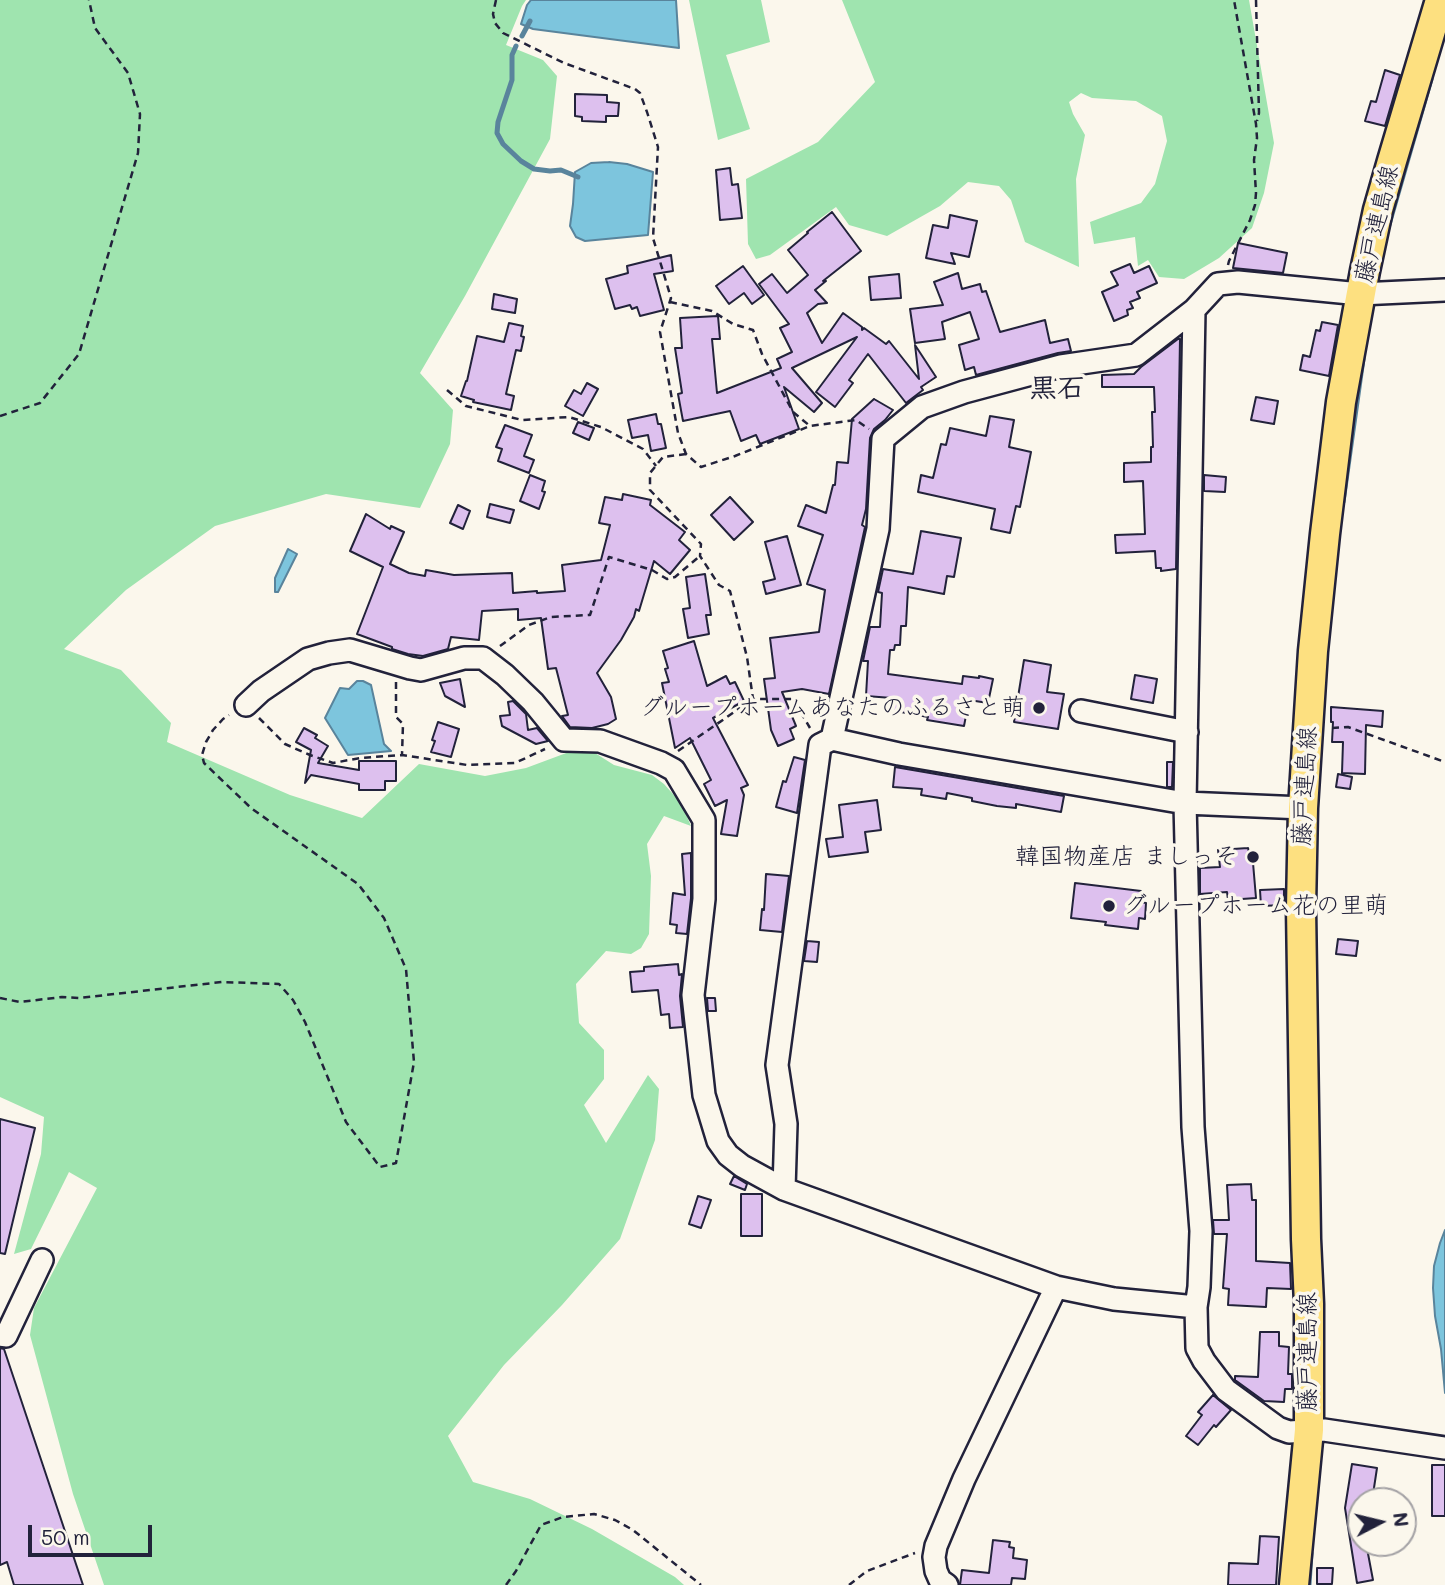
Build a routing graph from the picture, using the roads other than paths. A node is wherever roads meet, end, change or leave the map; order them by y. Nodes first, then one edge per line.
1 (1440, 0) edge
2 (1445, 290) edge
3 (1360, 294) junction
4 (1194, 310) junction
5 (246, 705) road end
6 (1081, 711) dead end
7 (1186, 732) junction
8 (826, 742) junction
9 (1185, 803) junction
10 (1303, 808) junction
11 (784, 1189) junction
12 (42, 1259) dead end
13 (1056, 1287) junction
14 (1196, 1307) junction
15 (0, 1335) edge
16 (1316, 1430) junction
17 (1445, 1448) edge
18 (947, 1585) edge
19 (1294, 1585) edge

1 - 3 main road, 藤戸連島線
2 - 3 street
3 - 4 street
3 - 10 main road, 藤戸連島線
4 - 7 street
4 - 8 street
5 - 11 street
6 - 7 street
7 - 9 street
8 - 9 street
8 - 11 street
9 - 10 street
9 - 14 street
10 - 16 main road, 藤戸連島線
11 - 13 street
12 - 15 street
13 - 14 street
13 - 18 street
14 - 16 street
16 - 17 street
16 - 19 main road, 藤戸連島線

